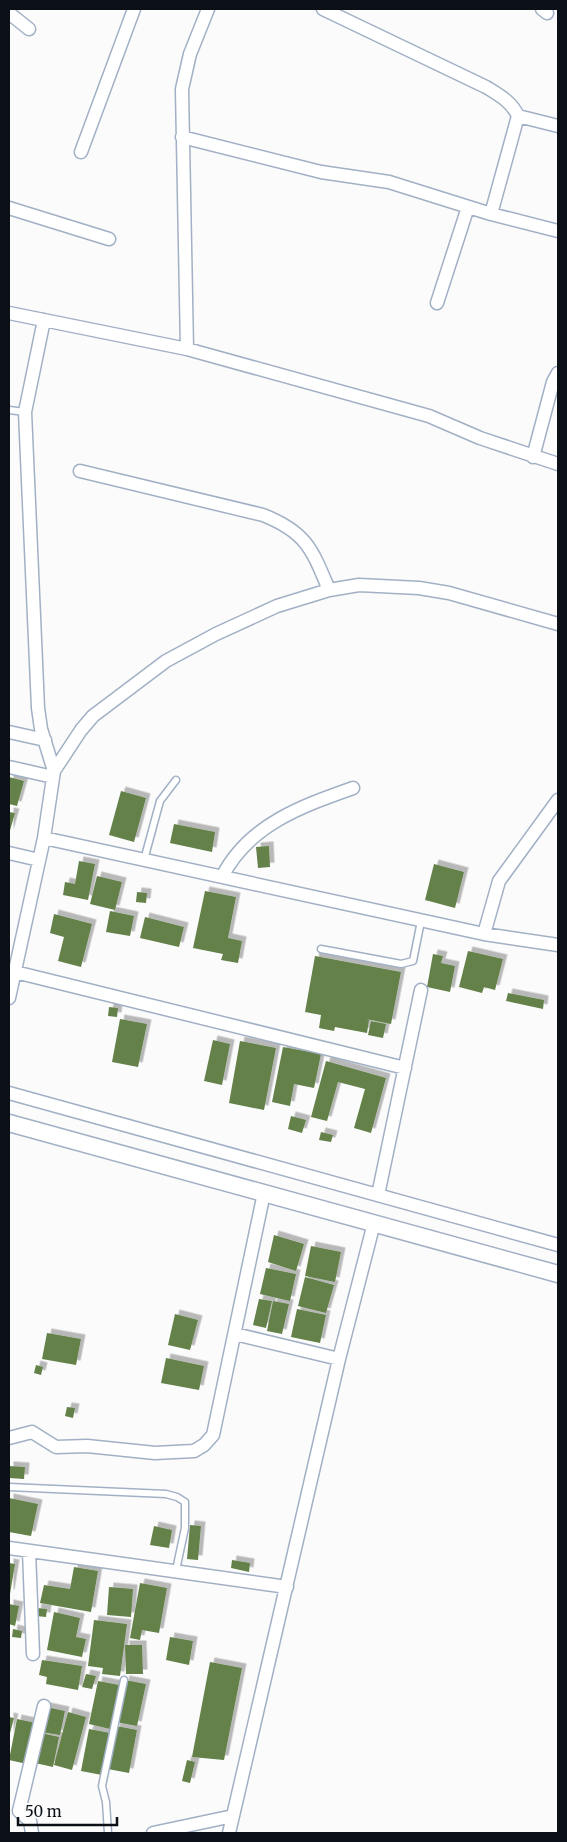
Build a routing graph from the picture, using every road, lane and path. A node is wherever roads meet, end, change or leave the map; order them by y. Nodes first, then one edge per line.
1 (134, 9) edge
2 (208, 9) edge
3 (323, 9) edge
4 (9, 13) edge
5 (29, 29) dead end
6 (518, 116) junction
7 (558, 126) edge
8 (182, 137) junction
9 (81, 152) dead end
10 (468, 207) junction
11 (9, 208) edge
12 (491, 214) junction
13 (558, 231) edge
14 (109, 239) dead end
15 (437, 303) dead end
16 (9, 313) edge
17 (44, 320) junction
18 (187, 349) junction
19 (558, 373) edge
20 (9, 410) edge
21 (25, 412) junction
22 (533, 457) junction
23 (558, 464) edge
24 (80, 471) dead end
25 (329, 590) junction
26 (558, 624) edge
27 (9, 732) edge
28 (45, 740) junction
29 (9, 767) edge
30 (53, 774) junction
31 (176, 780) dead end
32 (353, 788) dead end
33 (558, 800) edge
34 (44, 838) junction
35 (9, 853) edge
36 (39, 860) junction
37 (144, 860) junction
38 (222, 877) junction
39 (421, 921) junction
40 (484, 934) junction
41 (558, 945) edge
42 (322, 949) dead end
43 (15, 972) junction
44 (421, 990) dead end
45 (9, 998) edge
46 (405, 1068) junction
47 (9, 1093) edge
48 (9, 1123) edge
49 (264, 1193) junction
50 (378, 1195) junction
51 (374, 1224) junction
52 (558, 1246) edge
53 (558, 1274) edge
54 (235, 1334) junction
55 (339, 1359) junction
56 (9, 1438) edge
57 (9, 1487) edge
58 (9, 1548) edge
59 (29, 1551) junction
60 (176, 1570) junction
61 (287, 1587) junction
62 (33, 1654) dead end
63 (124, 1680) dead end
64 (44, 1706) dead end
65 (233, 1816) junction
66 (32, 1833) edge
67 (108, 1833) edge
68 (153, 1833) edge
69 (229, 1833) edge

1 - 9 street
2 - 8 street
3 - 6 street
4 - 5 street
6 - 7 street
6 - 12 street
8 - 10 street
8 - 18 street
10 - 12 street
10 - 15 street
11 - 14 street
12 - 13 street
16 - 17 street
17 - 18 street
17 - 21 street
18 - 22 street
19 - 22 street
20 - 21 lane
21 - 28 street
22 - 23 street
24 - 25 street
25 - 26 street
25 - 30 street
27 - 28 street
28 - 30 street
29 - 30 street
30 - 34 street
31 - 37 lane
32 - 38 street
33 - 40 street
34 - 36 street
34 - 37 street
35 - 36 street
36 - 43 street
37 - 38 street
38 - 39 street
39 - 40 street
39 - 42 lane
40 - 41 street
43 - 45 street
43 - 46 street
44 - 46 street
46 - 50 street
47 - 50 street
48 - 49 main road
49 - 51 main road
49 - 54 street
50 - 52 street
51 - 53 main road
51 - 55 street
54 - 55 street
54 - 56 street
55 - 61 street
57 - 60 lane
58 - 59 street
59 - 60 street
59 - 62 street
60 - 61 street
61 - 65 street
63 - 67 lane
64 - 66 street
65 - 68 street
65 - 69 street

